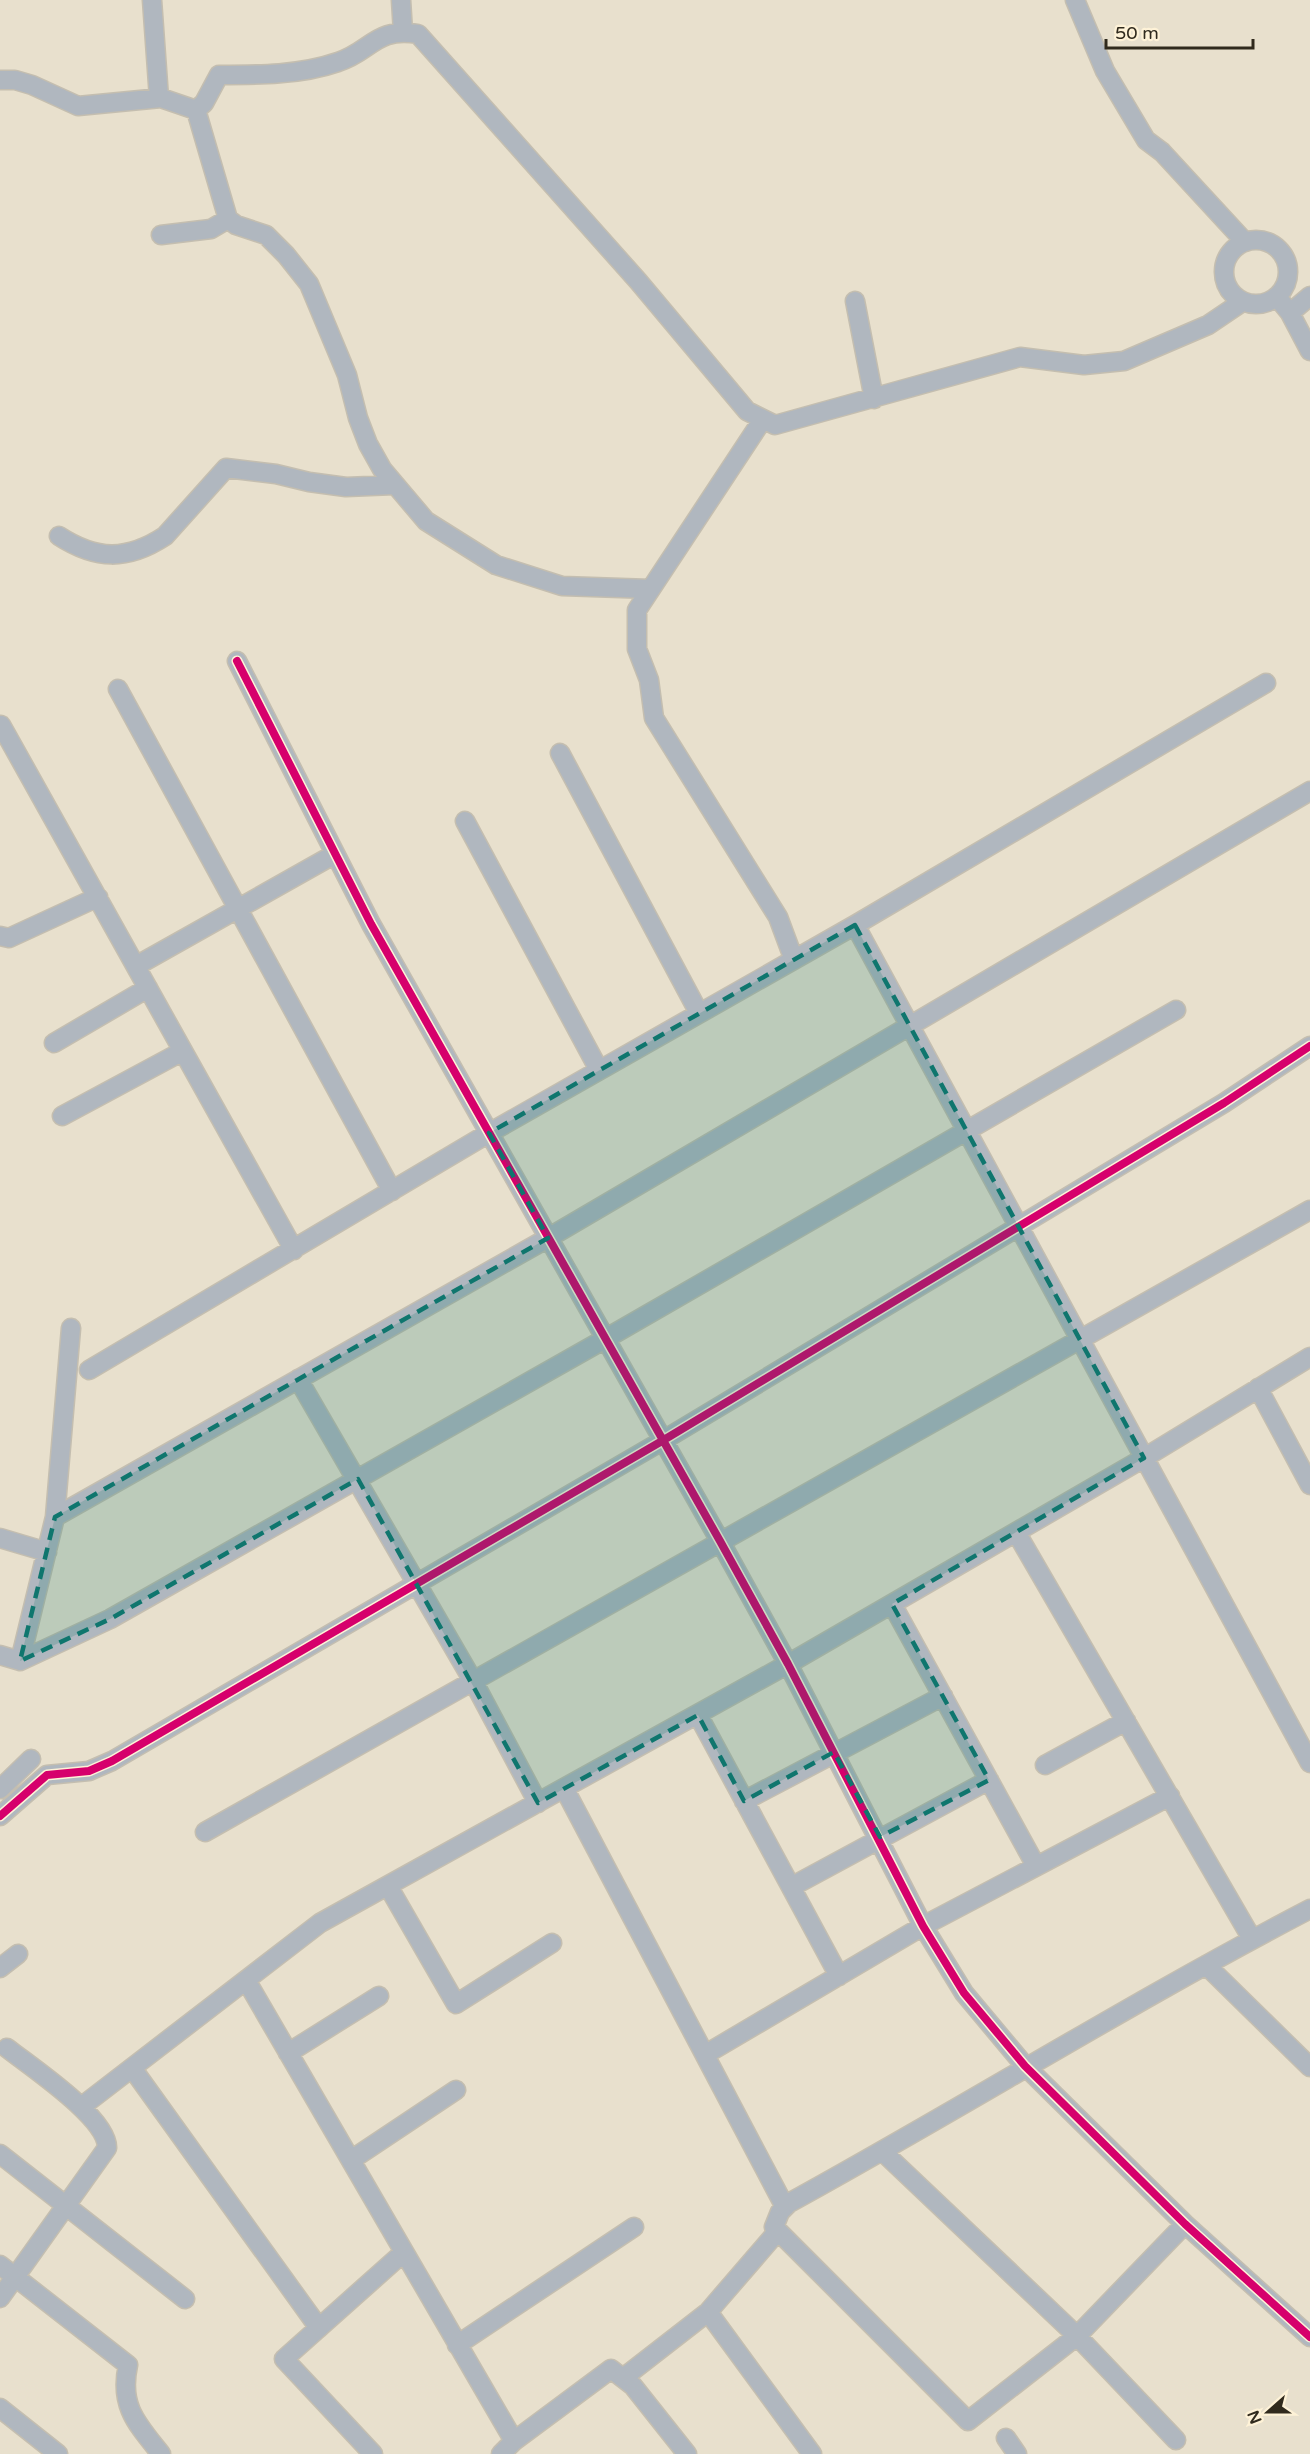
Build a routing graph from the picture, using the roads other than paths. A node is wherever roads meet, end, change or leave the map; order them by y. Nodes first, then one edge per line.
1 (152, 0) edge
2 (401, 0) edge
3 (1075, 0) edge
4 (403, 32) junction
5 (0, 80) edge
6 (159, 98) junction
7 (196, 110) junction
8 (228, 219) junction
9 (161, 236) dead end
10 (1245, 242) junction
11 (1310, 296) edge
12 (1277, 297) junction
13 (855, 301) dead end
14 (1242, 302) junction
15 (1290, 313) junction
16 (1310, 351) edge
17 (874, 399) junction
18 (763, 419) junction
19 (394, 484) junction
20 (59, 536) dead end
21 (650, 589) junction
22 (237, 661) dead end
23 (1266, 683) dead end
24 (118, 689) dead end
25 (1, 725) edge
26 (561, 753) dead end
27 (1310, 791) edge
28 (465, 821) dead end
29 (335, 854) junction
30 (98, 897) junction
31 (238, 908) junction
32 (855, 925) junction
33 (0, 936) edge
34 (794, 960) junction
35 (136, 966) junction
36 (148, 988) junction
37 (1176, 1010) dead end
38 (699, 1014) junction
39 (909, 1026) junction
40 (54, 1043) dead end
41 (1310, 1046) edge
42 (183, 1051) junction
43 (599, 1070) junction
44 (62, 1116) dead end
45 (966, 1129) junction
46 (489, 1133) junction
47 (392, 1191) junction
48 (1310, 1210) edge
49 (1019, 1227) junction
50 (548, 1238) junction
51 (294, 1250) junction
52 (71, 1328) dead end
53 (605, 1340) junction
54 (1080, 1341) junction
55 (1310, 1357) edge
56 (89, 1370) dead end
57 (298, 1379) junction
58 (1258, 1388) junction
59 (662, 1441) junction
60 (1144, 1458) junction
61 (358, 1479) junction
62 (1310, 1485) edge
63 (55, 1517) junction
64 (1016, 1532) junction
65 (0, 1538) edge
66 (720, 1541) junction
67 (47, 1552) junction
68 (417, 1584) junction
69 (892, 1604) junction
70 (0, 1655) edge
71 (20, 1661) junction
72 (788, 1664) junction
73 (473, 1681) junction
74 (943, 1696) junction
75 (698, 1715) junction
76 (1126, 1721) junction
77 (834, 1752) junction
78 (31, 1759) dead end
79 (1310, 1763) edge
80 (1045, 1765) dead end
81 (989, 1780) junction
82 (564, 1788) junction
83 (0, 1789) edge
84 (1170, 1796) junction
85 (744, 1801) junction
86 (538, 1803) junction
87 (0, 1816) edge
88 (205, 1832) dead end
89 (879, 1837) junction
90 (1036, 1866) junction
91 (388, 1886) junction
92 (791, 1887) junction
93 (1310, 1909) edge
94 (923, 1926) junction
95 (1252, 1939) junction
96 (552, 1943) dead end
97 (18, 1954) dead end
98 (1206, 1965) junction
99 (0, 1968) edge
100 (839, 1976) junction
101 (246, 1980) junction
102 (379, 1996) dead end
103 (7, 2048) dead end
104 (288, 2053) junction
105 (706, 2054) junction
106 (1025, 2066) junction
107 (1310, 2067) edge
108 (132, 2068) junction
109 (456, 2090) dead end
110 (81, 2107) junction
111 (883, 2152) junction
112 (0, 2154) edge
113 (351, 2160) junction
114 (65, 2206) junction
115 (785, 2207) junction
116 (1185, 2224) junction
117 (634, 2227) dead end
118 (777, 2232) junction
119 (404, 2252) junction
120 (0, 2265) edge
121 (15, 2277) junction
122 (0, 2298) edge
123 (185, 2299) dead end
124 (708, 2312) junction
125 (319, 2328) junction
126 (1077, 2336) junction
127 (1310, 2337) edge
128 (457, 2345) junction
129 (623, 2378) junction
130 (0, 2408) edge
131 (1006, 2438) dead end
132 (1176, 2440) dead end
133 (514, 2441) junction
134 (58, 2454) edge
135 (162, 2454) edge
136 (373, 2454) edge
137 (501, 2454) edge
138 (687, 2454) edge
139 (812, 2454) edge
140 (1017, 2454) edge

1 - 6 street
2 - 4 street
3 - 10 street
4 - 7 street
4 - 18 street
5 - 6 street
6 - 7 street
7 - 8 street
8 - 9 street
8 - 19 street
10 - 12 street
10 - 14 street
11 - 15 street
12 - 14 street
12 - 15 street
13 - 17 street
14 - 17 street
15 - 16 street
17 - 18 street
18 - 21 street
19 - 20 street
19 - 21 street
21 - 34 street
22 - 29 street
23 - 32 street
24 - 31 street
25 - 30 street
26 - 38 street
27 - 39 street
28 - 43 street
29 - 31 street
29 - 46 street
30 - 33 street
30 - 35 street
31 - 35 street
31 - 47 street
32 - 34 street
32 - 39 street
34 - 38 street
35 - 36 street
36 - 40 street
36 - 42 street
37 - 45 street
38 - 43 street
39 - 45 street
39 - 50 street
41 - 49 street
42 - 44 street
42 - 51 street
43 - 46 street
45 - 49 street
45 - 53 street
46 - 47 street
46 - 50 street
47 - 51 street
48 - 54 street
49 - 54 street
49 - 59 street
50 - 53 street
50 - 57 street
51 - 56 street
52 - 63 street
53 - 59 street
53 - 61 street
54 - 60 street
54 - 66 street
55 - 58 street
57 - 61 street
57 - 63 street
58 - 60 street
58 - 62 street
59 - 66 street
59 - 68 street
60 - 64 street
60 - 79 street
61 - 68 street
61 - 71 street
63 - 67 street
64 - 69 street
64 - 76 street
65 - 67 street
66 - 72 street
66 - 73 street
67 - 71 street
68 - 73 street
68 - 87 street
69 - 72 street
69 - 74 street
70 - 71 street
72 - 75 street
72 - 77 street
73 - 86 street
73 - 88 street
74 - 77 street
74 - 81 street
75 - 82 street
75 - 85 street
76 - 80 street
76 - 84 street
77 - 85 street
77 - 89 street
78 - 83 street
81 - 89 street
81 - 90 street
82 - 86 street
82 - 105 street
84 - 90 street
84 - 95 street
85 - 92 street
86 - 91 street
89 - 92 street
89 - 94 street
90 - 94 street
91 - 96 street
91 - 101 street
92 - 100 street
93 - 95 street
94 - 100 street
94 - 106 street
95 - 98 street
97 - 99 street
98 - 106 street
98 - 107 street
100 - 105 street
101 - 104 street
101 - 108 street
102 - 104 street
103 - 110 street
104 - 113 street
105 - 115 street
106 - 111 street
106 - 116 street
108 - 110 street
108 - 125 street
109 - 113 street
110 - 114 street
111 - 115 street
111 - 126 street
112 - 114 street
113 - 119 street
114 - 121 street
114 - 123 street
115 - 118 street
116 - 126 street
116 - 127 street
117 - 128 street
118 - 124 street
118 - 126 street
119 - 125 street
119 - 128 street
120 - 121 street
121 - 122 street
121 - 135 street
124 - 129 street
124 - 139 street
125 - 136 street
126 - 132 street
128 - 133 street
129 - 133 street
129 - 138 street
130 - 134 street
131 - 140 street
133 - 137 street

